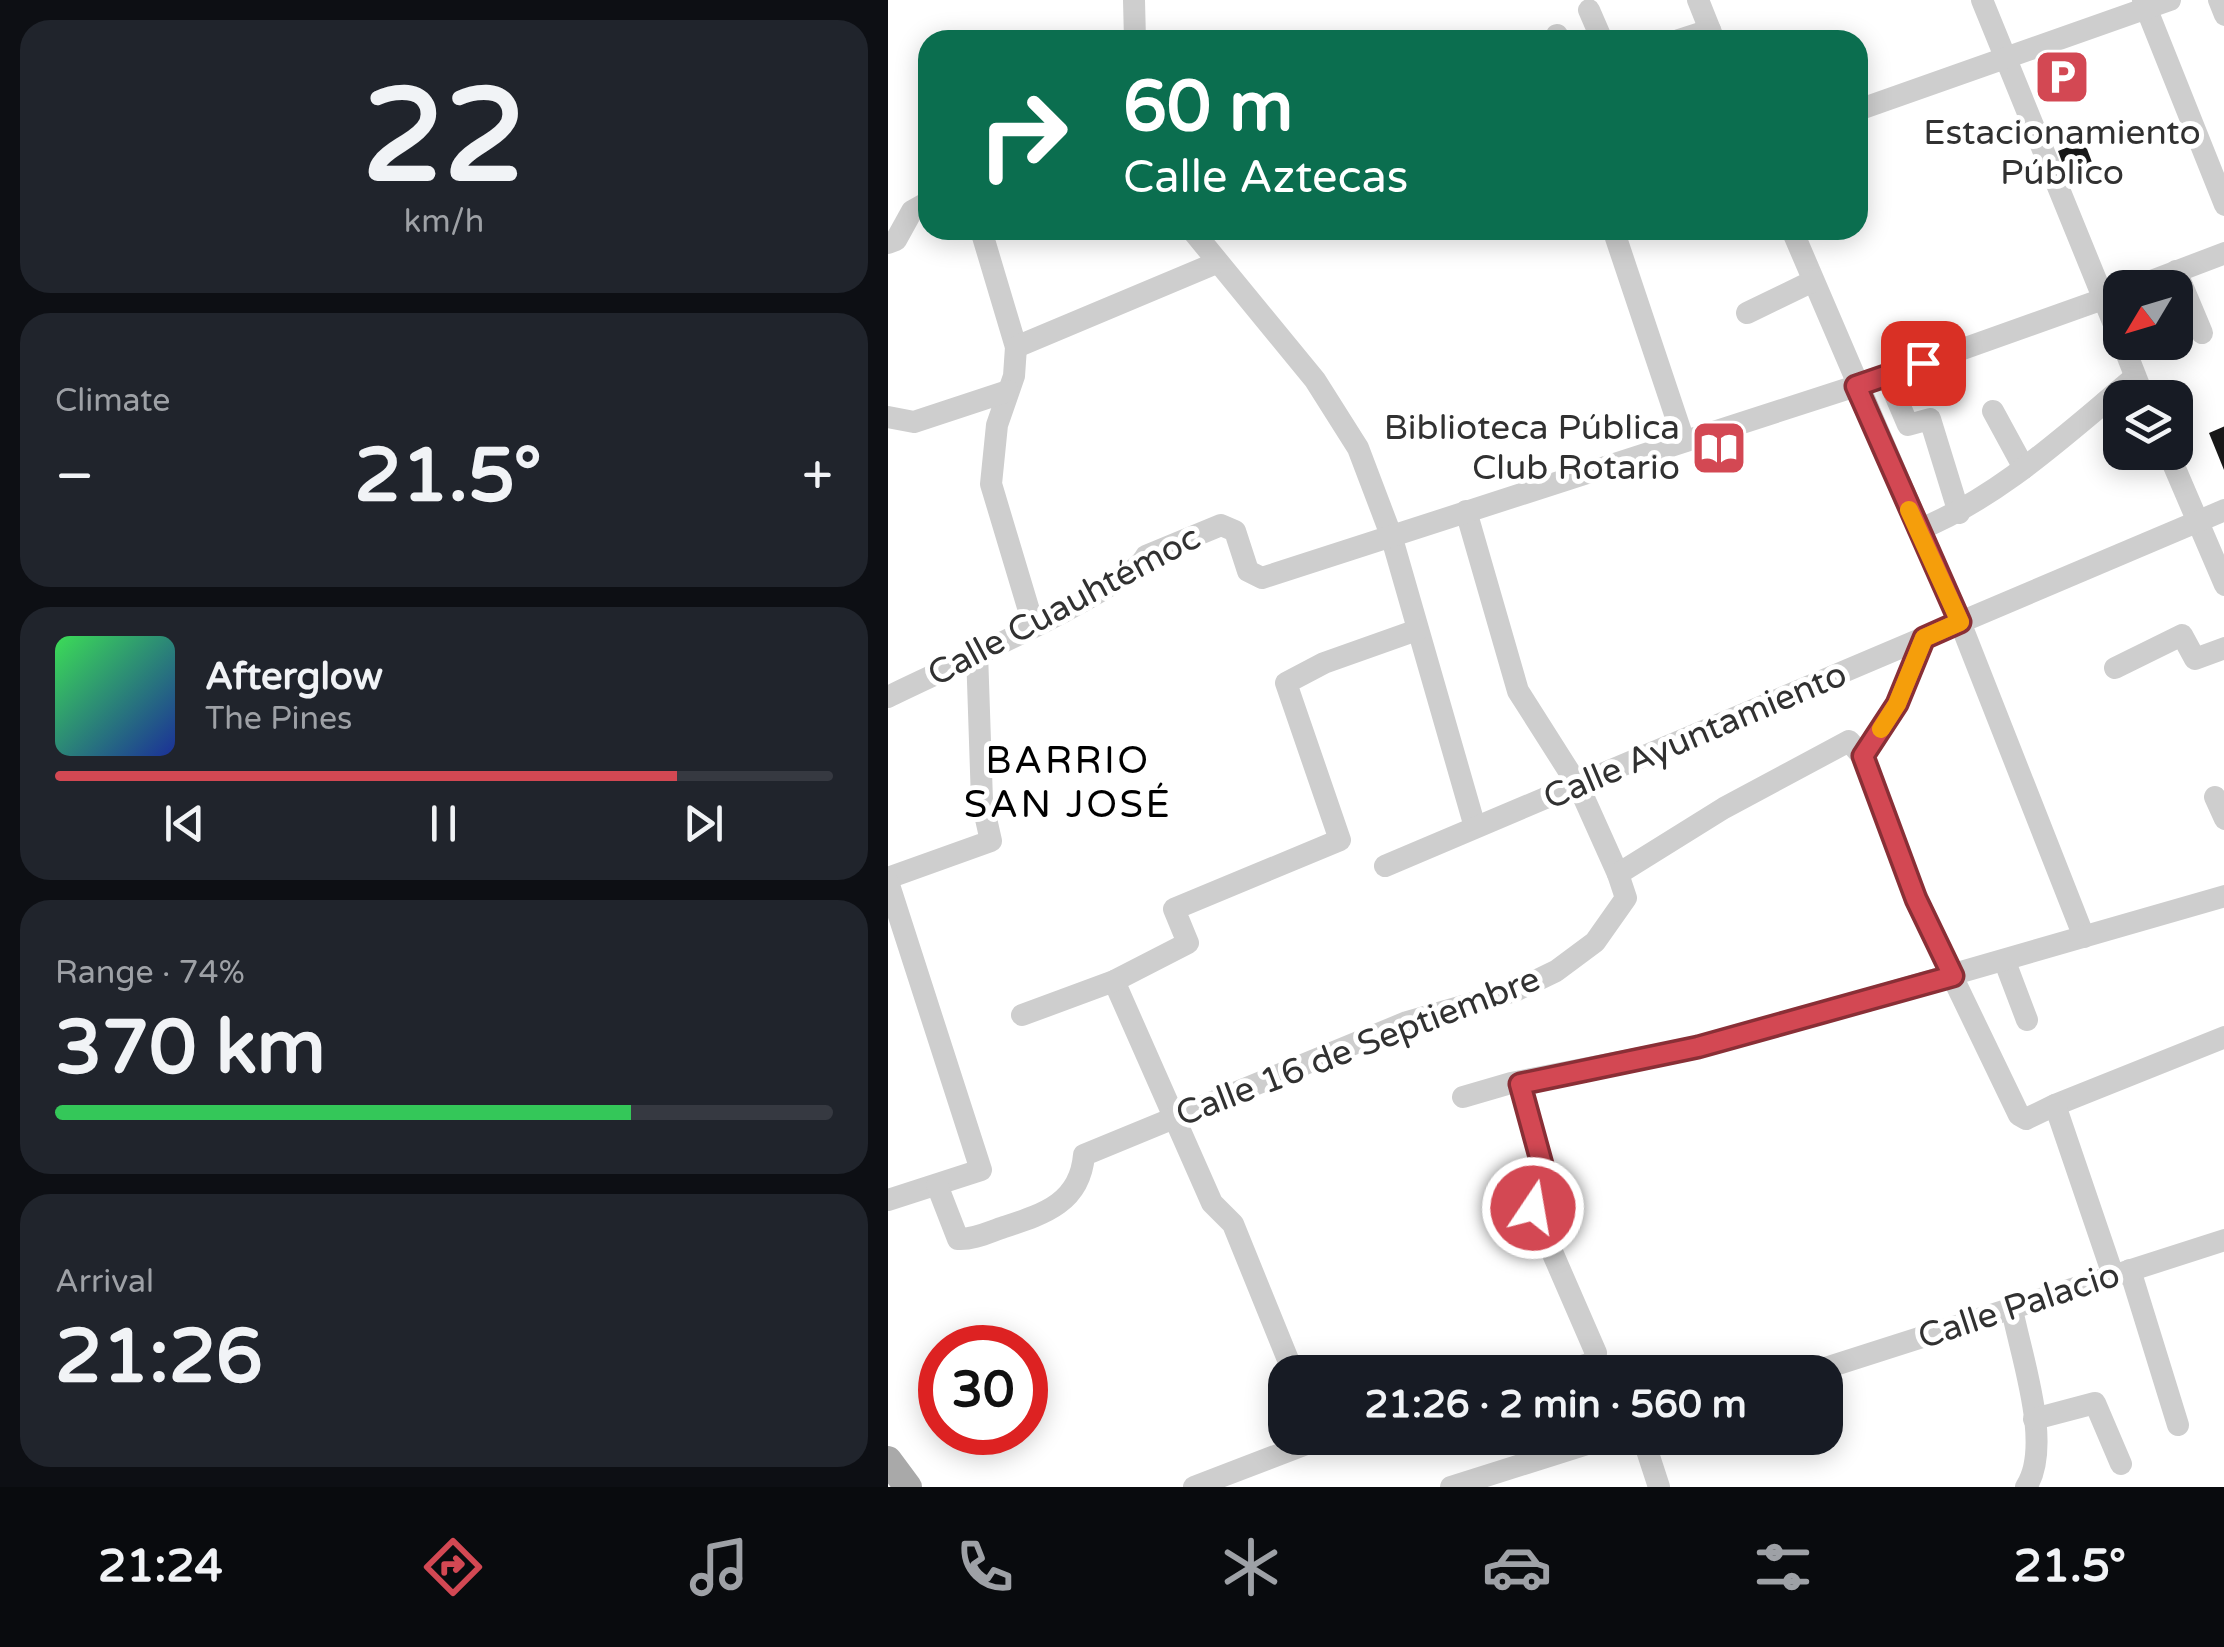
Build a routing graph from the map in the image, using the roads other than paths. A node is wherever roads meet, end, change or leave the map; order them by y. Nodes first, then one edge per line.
1 (1134, 0) edge
2 (1698, 0) edge
3 (1982, 0) edge
4 (2170, 0) edge
5 (2219, 0) edge
6 (2144, 4) edge
7 (1588, 10) dead end
8 (2224, 15) edge
9 (1135, 30) edge
10 (1597, 30) edge
11 (1710, 30) edge
12 (2007, 58) junction
13 (1868, 107) edge
14 (2224, 205) edge
15 (918, 208) edge
16 (984, 240) edge
17 (1199, 240) edge
18 (1617, 240) edge
19 (1796, 240) edge
20 (892, 242) edge
21 (2224, 254) edge
22 (1216, 263) junction
23 (2179, 270) edge
24 (2103, 274) edge
25 (1812, 281) junction
26 (2103, 300) edge
27 (2193, 311) edge
28 (1747, 313) dead end
29 (2202, 332) dead end
30 (1016, 347) junction
31 (1887, 376) junction
32 (1856, 386) junction
33 (1008, 391) junction
34 (1993, 412) dead end
35 (2103, 413) edge
36 (888, 417) edge
37 (1684, 441) junction
38 (2024, 468) junction
39 (2176, 470) edge
40 (2224, 510) edge
41 (1466, 511) junction
42 (1960, 513) junction
43 (2198, 521) junction
44 (1918, 530) junction
45 (1391, 535) junction
46 (2224, 585) edge
47 (1960, 622) junction
48 (1033, 624) junction
49 (1417, 630) junction
50 (1924, 638) junction
51 (2224, 648) edge
52 (978, 652) junction
53 (2115, 668) dead end
54 (888, 697) edge
55 (1863, 756) junction
56 (1579, 788) junction
57 (1475, 827) junction
58 (1386, 866) dead end
59 (1618, 874) junction
60 (888, 880) edge
61 (2224, 896) edge
62 (2084, 936) junction
63 (898, 944) edge
64 (2006, 962) junction
65 (1953, 976) junction
66 (1114, 981) junction
67 (1022, 1015) dead end
68 (2026, 1020) dead end
69 (2224, 1037) edge
70 (1520, 1084) junction
71 (1463, 1097) dead end
72 (2055, 1106) junction
73 (1171, 1118) junction
74 (936, 1184) junction
75 (888, 1200) edge
76 (2224, 1240) edge
77 (2121, 1272) junction
78 (2012, 1309) junction
79 (1286, 1355) edge
80 (1595, 1355) edge
81 (1843, 1363) edge
82 (2034, 1419) junction
83 (2178, 1425) dead end
84 (1278, 1455) edge
85 (1553, 1455) edge
86 (1648, 1455) edge
87 (888, 1460) edge
88 (2121, 1464) dead end
89 (908, 1487) edge
90 (1194, 1487) edge
91 (1452, 1487) edge
92 (1658, 1487) edge
93 (2026, 1487) edge

1 - 9 street
2 - 11 street
3 - 12 street
4 - 6 street
5 - 8 street
6 - 12 street
6 - 14 street
7 - 10 street
12 - 13 street
12 - 24 street
15 - 20 street
16 - 30 street
17 - 22 street
18 - 37 street
19 - 25 street
21 - 23 street
22 - 30 street
22 - 45 street
25 - 28 street
25 - 32 street
26 - 31 street, Calle Cuauhtémoc
27 - 29 street
30 - 33 street
31 - 32 street, Calle Cuauhtémoc
31 - 42 street
32 - 37 street, Calle Cuauhtémoc
32 - 44 street
33 - 36 street
33 - 48 street
34 - 38 street
35 - 38 street
37 - 41 street, Calle Cuauhtémoc
38 - 42 street
39 - 43 street
40 - 43 street, Calle Ayuntamiento
41 - 45 street, Calle Cuauhtémoc
41 - 56 street
42 - 44 street
43 - 46 street
43 - 47 street, Calle Ayuntamiento
44 - 47 street
45 - 48 street, Calle Cuauhtémoc
45 - 49 street
47 - 50 street, Calle Ayuntamiento
47 - 62 street
48 - 52 street, Calle Cuauhtémoc
49 - 57 street
49 - 66 street
50 - 55 street
50 - 56 street, Calle Ayuntamiento
51 - 53 street
52 - 54 street, Calle Cuauhtémoc
52 - 60 street
55 - 59 street
55 - 65 street
56 - 57 street, Calle Ayuntamiento
56 - 59 street
57 - 58 street, Calle Ayuntamiento
59 - 73 street, Calle 16 de Septiembre
60 - 63 street
61 - 62 street
62 - 64 street
63 - 74 street
64 - 65 street
64 - 68 street
65 - 70 street
65 - 72 street
66 - 67 street
66 - 73 street
69 - 72 street
70 - 71 street
70 - 80 street
72 - 77 street
73 - 74 street, Calle 16 de Septiembre
73 - 79 street
74 - 75 street
76 - 77 street, Calle Palacio
77 - 78 street, Calle Palacio
77 - 83 street
78 - 81 street, Calle Palacio
78 - 82 street
82 - 88 street
82 - 93 street
84 - 90 street
85 - 91 street
86 - 92 street
87 - 89 main road

